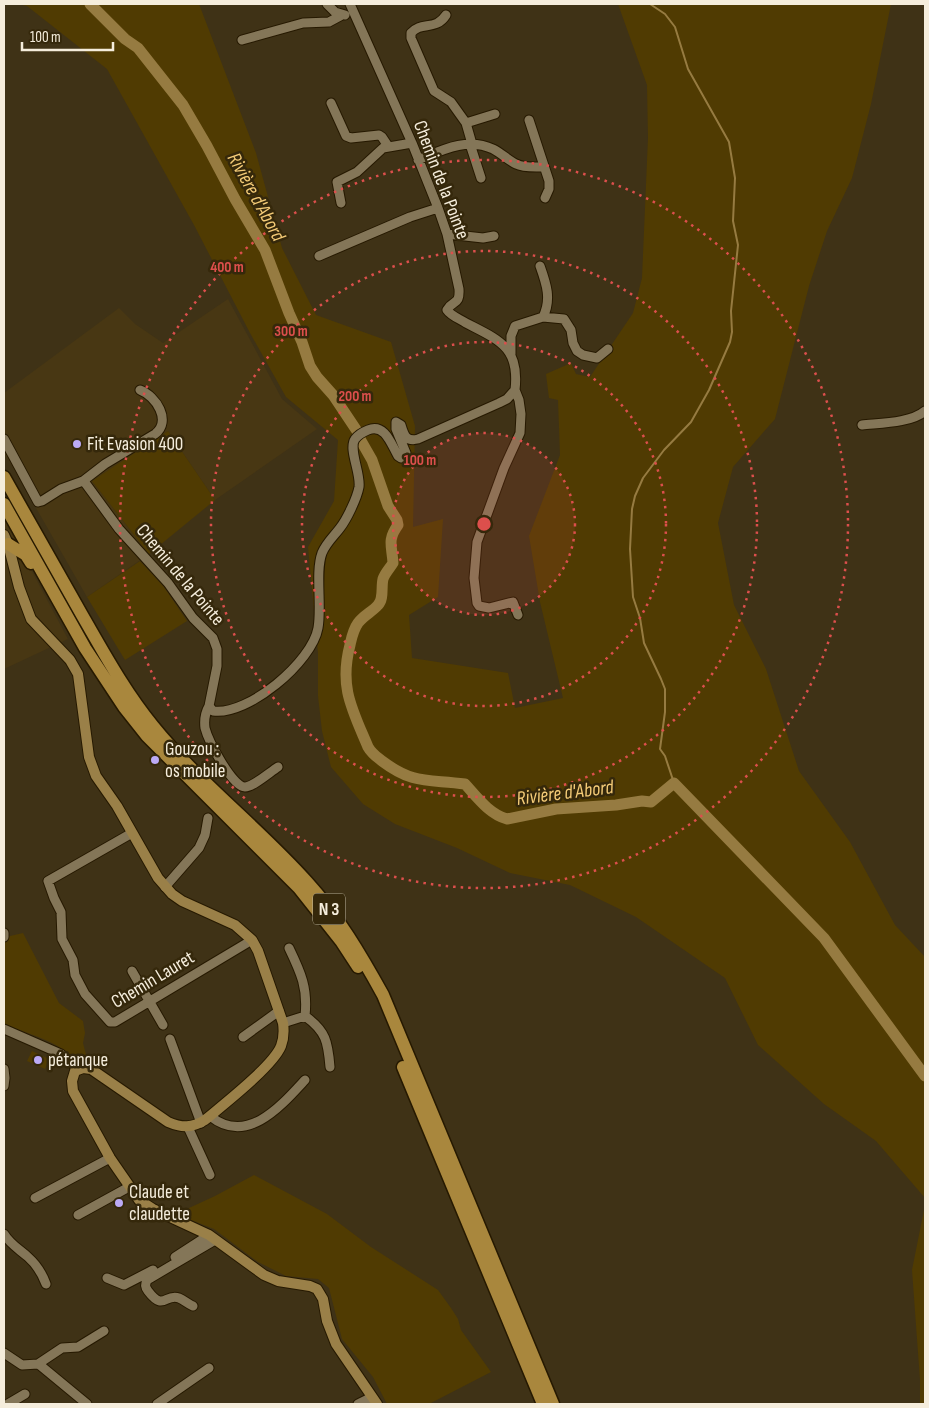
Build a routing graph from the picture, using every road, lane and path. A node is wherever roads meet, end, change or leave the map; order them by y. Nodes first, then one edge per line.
1 (327, 4) edge
2 (350, 4) edge
3 (354, 14) junction
4 (342, 15) junction
5 (446, 15) dead end
6 (242, 40) dead end
7 (331, 103) dead end
8 (495, 114) dead end
9 (529, 120) dead end
10 (466, 123) junction
11 (412, 143) junction
12 (471, 144) junction
13 (388, 146) junction
14 (418, 160) junction
15 (543, 167) junction
16 (481, 178) dead end
17 (545, 198) dead end
18 (341, 203) dead end
19 (438, 208) junction
20 (447, 234) junction
21 (494, 236) dead end
22 (319, 256) dead end
23 (540, 266) dead end
24 (543, 317) junction
25 (608, 349) dead end
26 (511, 357) junction
27 (140, 390) dead end
28 (515, 390) junction
29 (925, 411) edge
30 (862, 425) dead end
31 (4, 439) edge
32 (4, 477) edge
33 (83, 481) junction
34 (4, 504) edge
35 (5, 540) edge
36 (518, 615) dead end
37 (85, 648) junction
38 (209, 706) junction
39 (278, 767) dead end
40 (208, 818) dead end
41 (132, 833) junction
42 (165, 887) junction
43 (4, 933) edge
44 (4, 937) edge
45 (252, 940) junction
46 (289, 948) dead end
47 (132, 971) dead end
48 (150, 1002) junction
49 (279, 1011) junction
50 (306, 1016) junction
51 (283, 1022) junction
52 (163, 1025) dead end
53 (4, 1029) edge
54 (170, 1038) dead end
55 (243, 1038) dead end
56 (330, 1066) dead end
57 (4, 1069) edge
58 (78, 1069) junction
59 (305, 1080) dead end
60 (4, 1086) edge
61 (210, 1116) junction
62 (201, 1123) junction
63 (188, 1128) junction
64 (110, 1158) junction
65 (210, 1175) dead end
66 (129, 1187) junction
67 (35, 1198) dead end
68 (78, 1215) dead end
69 (4, 1234) edge
70 (212, 1238) junction
71 (107, 1278) dead end
72 (46, 1284) dead end
73 (193, 1306) dead end
74 (104, 1332) dead end
75 (4, 1352) edge
76 (38, 1364) junction
77 (209, 1368) dead end
78 (25, 1394) dead end
79 (374, 1400) edge
80 (8, 1404) edge
81 (87, 1404) edge
82 (157, 1404) edge
83 (358, 1404) edge
84 (543, 1404) edge
85 (552, 1404) edge

1 - 4 street
2 - 3 street, Chemin de la Pointe
3 - 4 street
3 - 11 street, Chemin de la Pointe
4 - 6 street
5 - 10 street
7 - 13 street
8 - 10 street
9 - 15 street
10 - 12 street
11 - 13 street
11 - 14 street, Chemin de la Pointe
12 - 14 street
12 - 15 street
12 - 16 street
13 - 18 street
14 - 19 street, Chemin de la Pointe
15 - 17 street
19 - 20 street, Chemin de la Pointe
19 - 22 street
20 - 21 street
20 - 26 street, Chemin de la Pointe
23 - 24 street
24 - 25 street
24 - 26 street
26 - 28 street
27 - 33 street
28 - 36 street
28 - 38 street
29 - 30 street
31 - 33 street
32 - 85 highway, N 3
33 - 38 street, Chemin de la Pointe
34 - 37 highway, N 3
35 - 37 highway
35 - 41 main road
37 - 84 highway, N 3
38 - 39 street, Chemin de la Pointe
40 - 42 street
41 - 42 main road
41 - 48 street, Chemin Lauret
42 - 45 main road
43 - 44 street
45 - 48 street, Chemin Lauret
45 - 49 main road
46 - 50 street
47 - 48 street
48 - 52 street
49 - 51 main road
49 - 55 street
50 - 51 street
50 - 56 street
51 - 61 main road
53 - 58 street
54 - 62 street
57 - 60 street
58 - 63 main road
58 - 64 main road
59 - 61 street
61 - 62 main road
62 - 63 main road
63 - 65 street
64 - 66 main road
64 - 67 street
66 - 68 street
66 - 70 main road
69 - 72 street
70 - 71 street
70 - 73 street
70 - 79 main road
74 - 76 street
75 - 76 street
76 - 81 street
77 - 82 street
78 - 80 street
79 - 83 street

